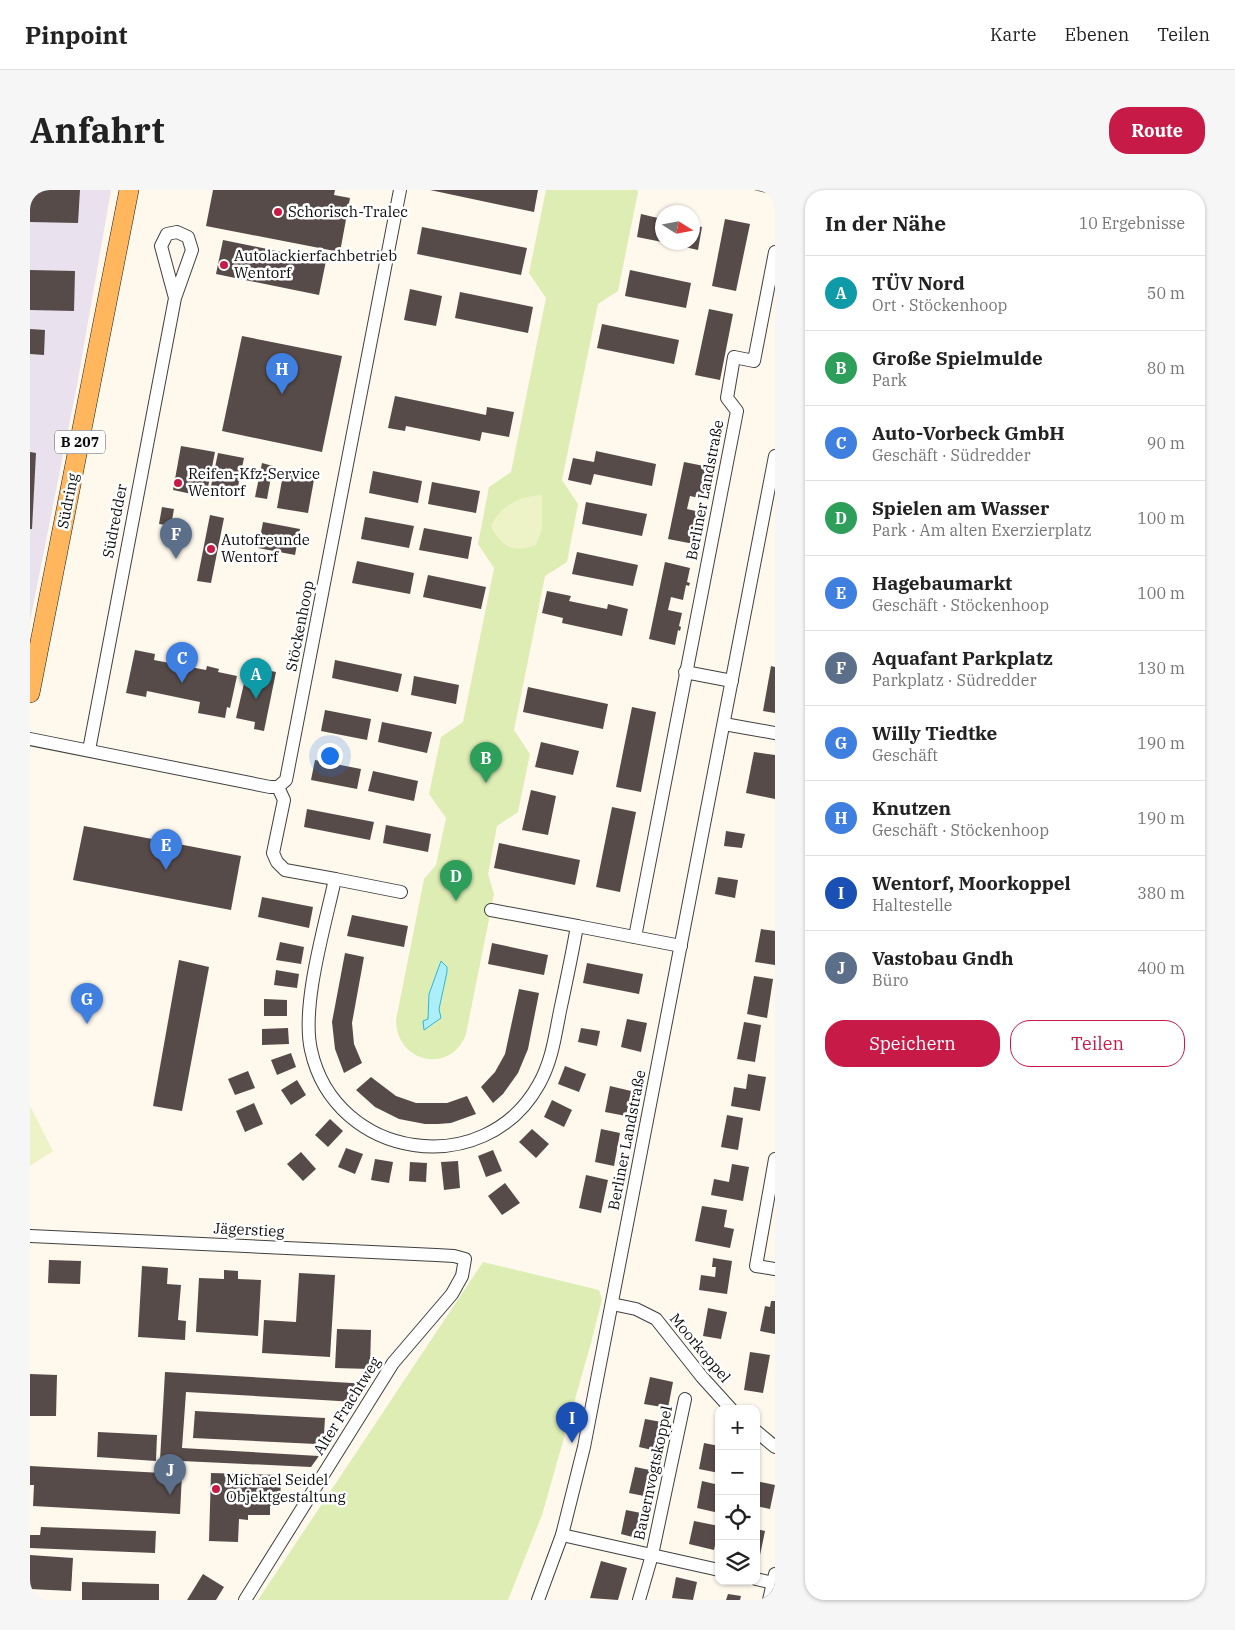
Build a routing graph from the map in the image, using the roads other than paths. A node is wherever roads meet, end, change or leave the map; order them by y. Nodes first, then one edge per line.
1 (129, 190) edge
2 (400, 190) edge
3 (775, 252) edge
4 (175, 298) dead end
5 (775, 456) edge
6 (685, 672) junction
7 (732, 681) junction
8 (30, 694) edge
9 (724, 724) junction
10 (775, 734) edge
11 (30, 739) edge
12 (88, 750) junction
13 (278, 787) junction
14 (334, 879) junction
15 (401, 892) dead end
16 (491, 910) dead end
17 (577, 926) junction
18 (635, 938) junction
19 (681, 946) junction
20 (775, 1160) edge
21 (30, 1236) edge
22 (465, 1259) joint
23 (775, 1269) edge
24 (612, 1304) junction
25 (685, 1399) dead end
26 (727, 1405) edge
27 (760, 1434) edge
28 (775, 1447) edge
29 (562, 1535) junction
30 (652, 1555) junction
31 (715, 1569) edge
32 (774, 1578) edge
33 (760, 1579) edge
34 (245, 1600) edge
35 (538, 1600) edge
36 (639, 1600) edge
37 (769, 1600) edge

1 - 8 main road, Südring / B 207
2 - 13 street, Stöckenhoop
3 - 6 street, Berliner Landstraße
4 - 12 street, Südredder
5 - 7 street, Berliner Landstraße
6 - 7 street
6 - 18 street, Berliner Landstraße
7 - 9 street, Berliner Landstraße
9 - 10 street
9 - 19 street, Berliner Landstraße
11 - 12 street
12 - 13 street
13 - 14 street
14 - 15 street
14 - 17 street
16 - 17 street
17 - 18 street
18 - 19 street
19 - 24 street, Berliner Landstraße
20 - 23 street
21 - 22 street, Jägerstieg
22 - 34 street, Alter Frachtweg
24 - 26 street, Moorkoppel
24 - 29 street, Berliner Landstraße
25 - 30 street, Bauernvogtskoppel
27 - 28 street
29 - 30 street, Bauernvogtskoppel
29 - 35 street, Berliner Landstraße
30 - 31 street, Bauernvogtskoppel
30 - 36 street, Bauernvogtskoppel
32 - 33 street
32 - 37 street

